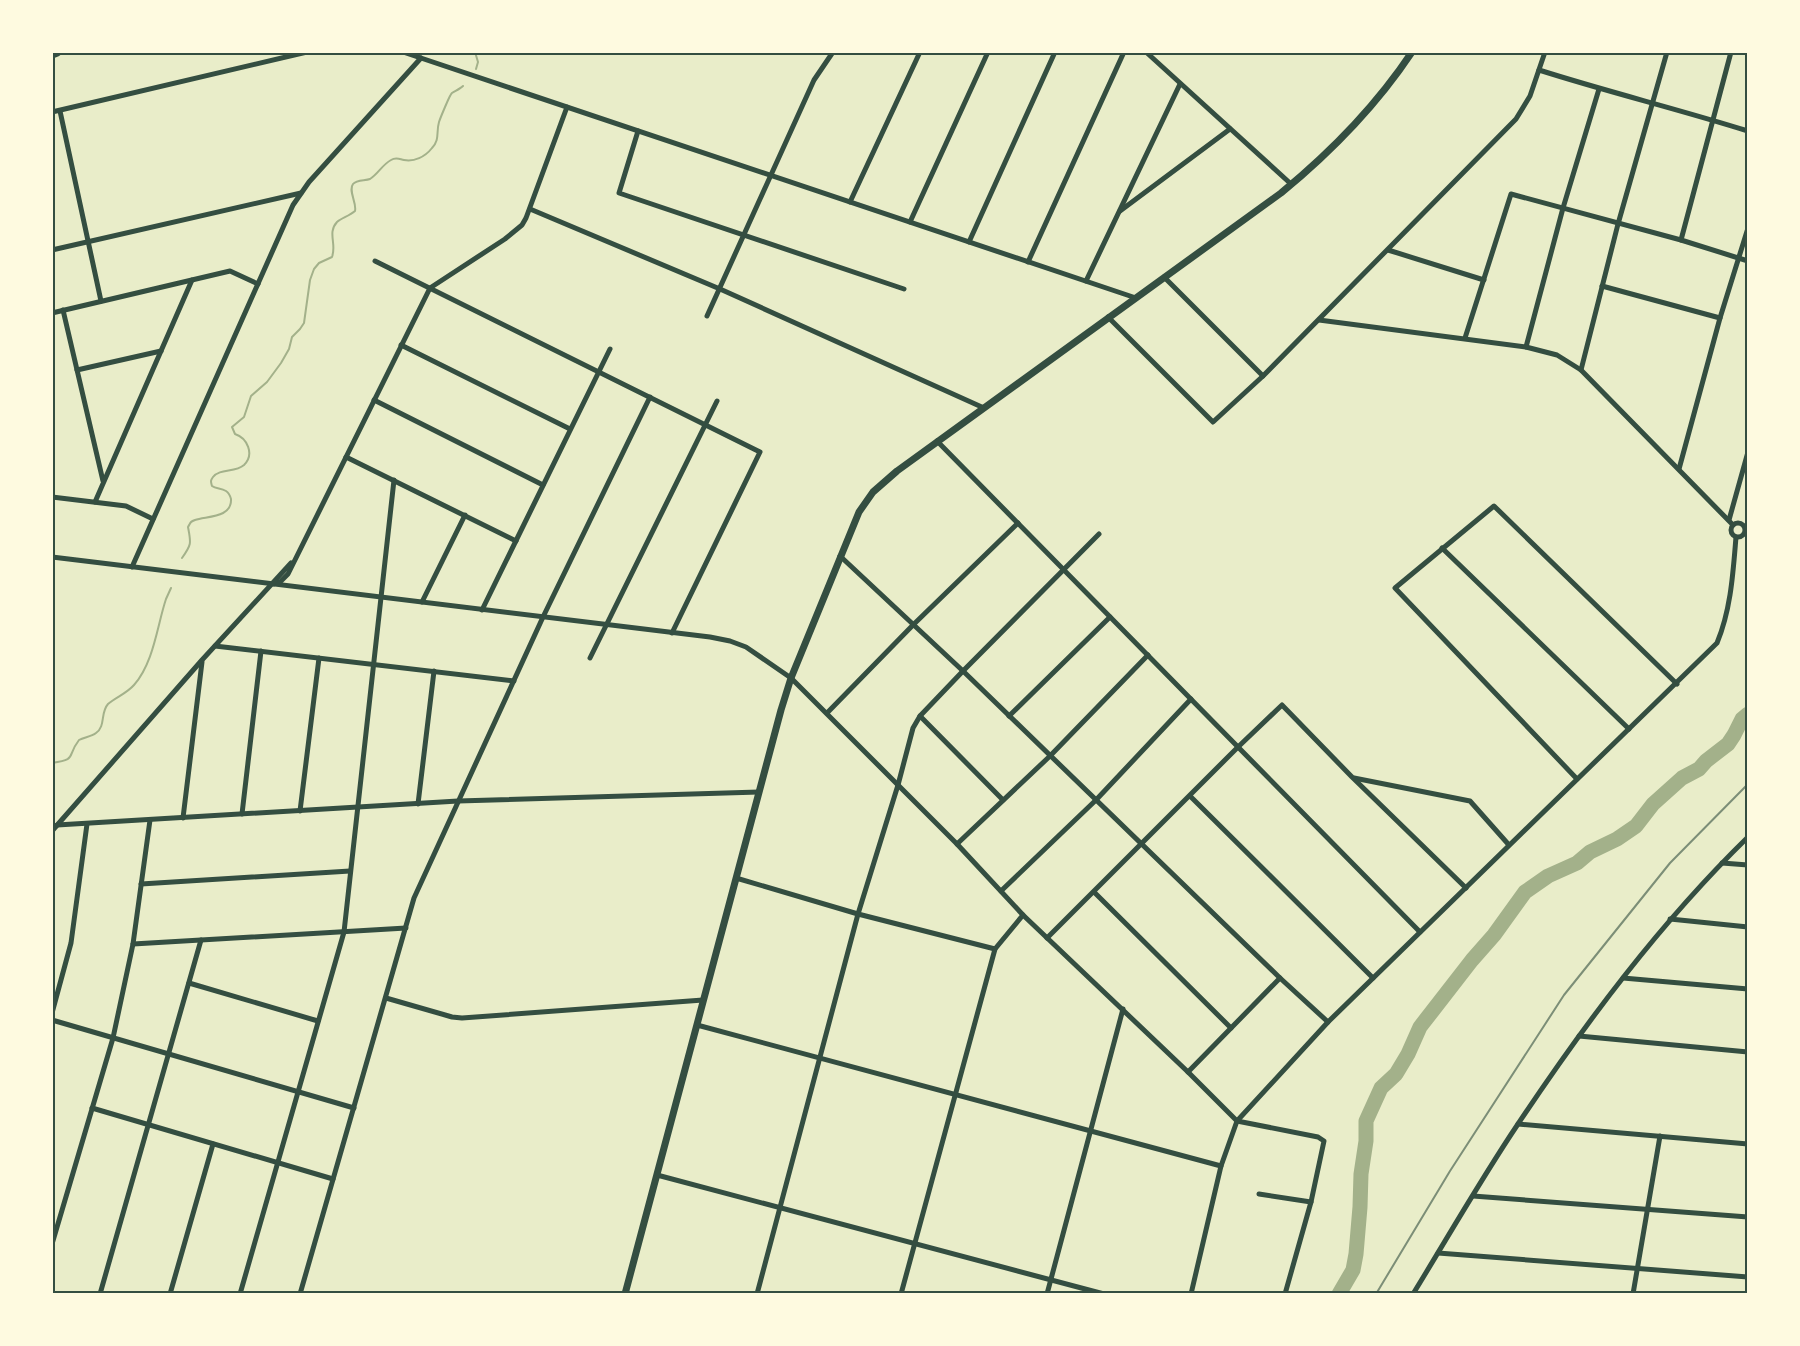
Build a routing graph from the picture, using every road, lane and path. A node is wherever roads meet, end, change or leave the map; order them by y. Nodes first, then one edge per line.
1 (57, 52) edge
2 (307, 52) edge
3 (403, 52) edge
4 (833, 52) edge
5 (920, 52) edge
6 (988, 52) edge
7 (1055, 52) edge
8 (1124, 52) edge
9 (1146, 52) edge
10 (1412, 52) edge
11 (1545, 52) edge
12 (1667, 52) edge
13 (1731, 52) edge
14 (52, 54) edge
15 (421, 58) junction
16 (1539, 70) junction
17 (1180, 84) junction
18 (1599, 89) junction
19 (1653, 103) junction
20 (567, 107) junction
21 (60, 111) junction
22 (52, 112) edge
23 (1713, 120) junction
24 (1230, 129) junction
25 (639, 131) junction
26 (1748, 131) edge
27 (771, 176) junction
28 (1291, 184) junction
29 (301, 193) junction
30 (850, 202) junction
31 (1563, 208) junction
32 (530, 209) junction
33 (1119, 212) junction
34 (910, 222) junction
35 (1618, 224) junction
36 (1748, 228) edge
37 (744, 235) junction
38 (1681, 240) junction
39 (88, 242) junction
40 (969, 242) junction
41 (52, 250) edge
42 (1388, 250) junction
43 (1739, 259) junction
44 (375, 261) dead end
45 (1748, 261) edge
46 (1028, 262) junction
47 (1164, 277) junction
48 (192, 280) junction
49 (1484, 280) junction
50 (1086, 281) junction
51 (258, 284) junction
52 (1602, 286) junction
53 (430, 288) junction
54 (720, 289) junction
55 (904, 289) dead end
56 (1136, 298) junction
57 (101, 301) junction
58 (63, 310) junction
59 (52, 313) edge
60 (707, 316) dead end
61 (1108, 317) junction
62 (1720, 318) junction
63 (1319, 320) junction
64 (1465, 338) junction
65 (401, 345) junction
66 (1526, 347) junction
67 (610, 349) dead end
68 (161, 351) junction
69 (77, 370) junction
70 (1581, 370) junction
71 (598, 372) junction
72 (1263, 376) junction
73 (650, 397) junction
74 (374, 400) junction
75 (717, 400) dead end
76 (984, 408) junction
77 (705, 424) junction
78 (570, 429) junction
79 (938, 441) junction
80 (1748, 452) edge
81 (346, 457) junction
82 (1679, 469) junction
83 (394, 480) junction
84 (103, 483) junction
85 (543, 485) junction
86 (52, 497) edge
87 (95, 502) junction
88 (465, 515) junction
89 (153, 519) junction
90 (1729, 520) junction
91 (1018, 523) junction
92 (1733, 525) junction
93 (1746, 526) edge
94 (1099, 534) dead end
95 (1736, 537) junction
96 (516, 541) junction
97 (1442, 548) junction
98 (840, 556) junction
99 (52, 557) edge
100 (132, 567) junction
101 (1064, 570) junction
102 (273, 584) junction
103 (381, 597) junction
104 (422, 602) junction
105 (482, 610) junction
106 (543, 617) junction
107 (1110, 617) junction
108 (914, 624) junction
109 (606, 625) junction
110 (672, 633) junction
111 (215, 646) junction
112 (261, 651) junction
113 (1148, 655) junction
114 (319, 658) junction
115 (590, 658) dead end
116 (202, 660) junction
117 (373, 664) junction
118 (434, 671) junction
119 (963, 671) junction
120 (791, 678) junction
121 (514, 681) junction
122 (1677, 684) junction
123 (1191, 699) junction
124 (827, 713) junction
125 (920, 716) junction
126 (1009, 716) junction
127 (1629, 729) junction
128 (1238, 747) junction
129 (1050, 756) junction
130 (1352, 777) junction
131 (1577, 779) junction
132 (898, 785) junction
133 (759, 792) junction
134 (1190, 796) junction
135 (1003, 800) junction
136 (458, 801) junction
137 (1096, 801) junction
138 (418, 804) junction
139 (357, 807) junction
140 (300, 811) junction
141 (242, 814) junction
142 (183, 818) junction
143 (150, 820) junction
144 (87, 824) junction
145 (57, 825) junction
146 (52, 831) edge
147 (1748, 837) edge
148 (957, 844) junction
149 (1141, 844) junction
150 (1509, 846) junction
151 (1722, 863) junction
152 (1748, 865) edge
153 (350, 872) junction
154 (736, 878) junction
155 (141, 884) junction
156 (1466, 888) junction
157 (1000, 891) junction
158 (1094, 892) junction
159 (858, 914) junction
160 (1023, 915) junction
161 (1670, 920) junction
162 (1748, 927) edge
163 (406, 928) junction
164 (344, 932) junction
165 (1420, 932) junction
166 (1047, 938) junction
167 (201, 940) junction
168 (133, 944) junction
169 (995, 949) junction
170 (1280, 978) junction
171 (1373, 978) junction
172 (1623, 978) junction
173 (189, 983) junction
174 (1748, 989) edge
175 (386, 998) junction
176 (704, 1000) junction
177 (1123, 1009) junction
178 (52, 1013) edge
179 (52, 1020) edge
180 (318, 1021) junction
181 (1328, 1022) junction
182 (697, 1025) junction
183 (1231, 1028) junction
184 (1579, 1036) junction
185 (113, 1038) junction
186 (1748, 1052) edge
187 (169, 1054) junction
188 (819, 1059) junction
189 (1188, 1072) junction
190 (298, 1092) junction
191 (955, 1096) junction
192 (92, 1108) junction
193 (354, 1108) junction
194 (1237, 1121) junction
195 (1518, 1124) junction
196 (148, 1125) junction
197 (1090, 1131) junction
198 (1660, 1136) junction
199 (213, 1144) junction
200 (1748, 1144) edge
201 (277, 1162) junction
202 (1221, 1166) junction
203 (657, 1175) junction
204 (333, 1179) junction
205 (1259, 1194) dead end
206 (1473, 1196) junction
207 (1311, 1202) junction
208 (779, 1207) junction
209 (1647, 1209) junction
210 (1748, 1218) edge
211 (53, 1239) edge
212 (915, 1245) junction
213 (1438, 1253) junction
214 (1637, 1268) junction
215 (1748, 1277) edge
216 (1051, 1279) junction
217 (100, 1293) edge
218 (170, 1293) edge
219 (240, 1293) edge
220 (300, 1293) edge
221 (625, 1293) edge
222 (756, 1293) edge
223 (901, 1293) edge
224 (1047, 1293) edge
225 (1104, 1293) edge
226 (1191, 1293) edge
227 (1285, 1293) edge
228 (1413, 1293) edge
229 (1633, 1293) edge

1 - 14 highway
2 - 21 street
3 - 15 street
4 - 27 street
5 - 30 street
6 - 34 street
7 - 40 street
8 - 46 street
9 - 17 street
10 - 28 main road
11 - 16 street
12 - 19 street
13 - 23 street
15 - 20 street
15 - 29 street
16 - 18 street
16 - 42 street
17 - 24 street
17 - 33 street
18 - 19 street
18 - 31 street
19 - 23 street
19 - 35 street
20 - 25 street
20 - 32 street
21 - 22 street
21 - 39 street
23 - 26 street
23 - 38 street
24 - 28 street
24 - 33 street
25 - 27 street
25 - 37 street
27 - 30 street
27 - 37 street
28 - 47 main road
29 - 39 street
29 - 51 street
30 - 34 street
31 - 35 street
31 - 49 street
31 - 66 street
32 - 53 street
32 - 54 street
33 - 50 street
34 - 40 street
35 - 38 street
35 - 52 street
36 - 43 street
37 - 54 street
37 - 55 street
38 - 43 street
39 - 41 street
39 - 57 street
40 - 46 street
42 - 49 street
42 - 63 street
43 - 45 street
43 - 62 street
44 - 53 street
46 - 50 street
47 - 56 main road
47 - 72 street
48 - 51 street
48 - 57 street
48 - 68 street
49 - 64 street
50 - 56 street
51 - 89 street
52 - 62 street
52 - 70 street
53 - 65 street
53 - 71 street
54 - 60 street
54 - 76 street
56 - 61 main road
57 - 58 street
58 - 59 street
58 - 69 street
61 - 72 street
61 - 76 main road
62 - 82 street
63 - 64 street
63 - 72 street
64 - 66 street
65 - 74 street
65 - 78 street
66 - 70 street
67 - 71 street
68 - 69 street
68 - 84 street
69 - 84 street
70 - 82 street
71 - 73 street
71 - 78 street
73 - 77 street
73 - 106 street
74 - 81 street
74 - 85 street
75 - 77 street
76 - 79 main road
77 - 109 street
77 - 110 street
78 - 85 street
79 - 91 street
79 - 98 main road
80 - 90 street
81 - 83 street
81 - 102 street
82 - 90 street
83 - 88 street
83 - 103 street
84 - 87 street
85 - 96 street
86 - 87 street
87 - 89 street
88 - 96 street
88 - 104 street
89 - 100 street
90 - 92 street
91 - 101 street
91 - 108 street
92 - 93 street
92 - 95 street
93 - 95 street
94 - 101 street
95 - 122 street
96 - 105 street
97 - 122 street
97 - 127 street
97 - 131 street
98 - 108 street
98 - 120 main road
99 - 100 street
100 - 102 street
101 - 107 street
101 - 119 street
102 - 103 street
102 - 111 street
103 - 104 street
103 - 117 street
104 - 105 street
105 - 106 street
106 - 109 street
106 - 121 street
107 - 113 street
107 - 126 street
108 - 119 street
108 - 124 street
109 - 110 street
109 - 115 street
110 - 120 street
111 - 112 street
111 - 116 street
112 - 114 street
112 - 141 street
113 - 123 street
113 - 129 street
114 - 117 street
114 - 140 street
116 - 142 street
116 - 145 street
117 - 118 street
117 - 139 street
118 - 121 street
118 - 138 street
119 - 125 street
119 - 126 street
120 - 124 street
120 - 133 main road
121 - 136 street
122 - 127 street
123 - 128 street
123 - 137 street
124 - 132 street
125 - 132 street
125 - 135 street
126 - 129 street
127 - 131 street
128 - 130 street
128 - 134 street
128 - 165 street
129 - 135 street
129 - 137 street
130 - 150 street
130 - 156 street
131 - 150 street
132 - 148 street
132 - 159 street
133 - 136 street
133 - 154 main road
134 - 149 street
134 - 171 street
135 - 148 street
136 - 138 street
136 - 163 street
137 - 149 street
137 - 157 street
138 - 139 street
139 - 140 street
139 - 153 street
140 - 141 street
141 - 142 street
142 - 143 street
143 - 144 street
143 - 155 street
144 - 145 street
144 - 178 street
145 - 146 street
147 - 151 street
148 - 157 street
149 - 158 street
149 - 170 street
150 - 156 street
151 - 152 street
151 - 161 street
153 - 155 street
153 - 164 street
154 - 159 street
154 - 176 main road
155 - 168 street
156 - 165 street
157 - 160 street
158 - 166 street
158 - 183 street
159 - 169 street
159 - 188 street
160 - 166 street
160 - 169 street
161 - 162 street
161 - 172 street
163 - 164 street
163 - 175 street
164 - 167 street
164 - 180 street
165 - 171 street
166 - 177 street
167 - 168 street
167 - 173 street
168 - 185 street
169 - 191 street
170 - 181 street
170 - 183 street
171 - 181 street
172 - 174 street
172 - 184 street
173 - 180 street
173 - 187 street
175 - 176 street
175 - 193 street
176 - 182 main road
177 - 189 street
177 - 197 street
179 - 185 street
180 - 190 street
181 - 194 street
182 - 188 street
182 - 203 main road
183 - 189 street
184 - 186 street
184 - 195 street
185 - 187 street
185 - 192 street
187 - 190 street
187 - 196 street
188 - 191 street
188 - 208 street
189 - 194 street
190 - 193 street
190 - 201 street
191 - 197 street
191 - 212 street
192 - 196 street
192 - 211 street
193 - 204 street
194 - 202 street
194 - 207 street
195 - 198 street
195 - 206 street
196 - 199 street
196 - 217 street
197 - 202 street
197 - 216 street
198 - 200 street
198 - 209 street
199 - 201 street
199 - 218 street
201 - 204 street
201 - 219 street
202 - 226 street
203 - 208 street
203 - 221 main road
204 - 220 street
205 - 207 street
206 - 209 street
206 - 213 street
207 - 227 street
208 - 212 street
208 - 222 street
209 - 210 street
209 - 214 street
212 - 216 street
212 - 223 street
213 - 214 street
213 - 228 street
214 - 215 street
214 - 229 street
216 - 224 street
216 - 225 street

